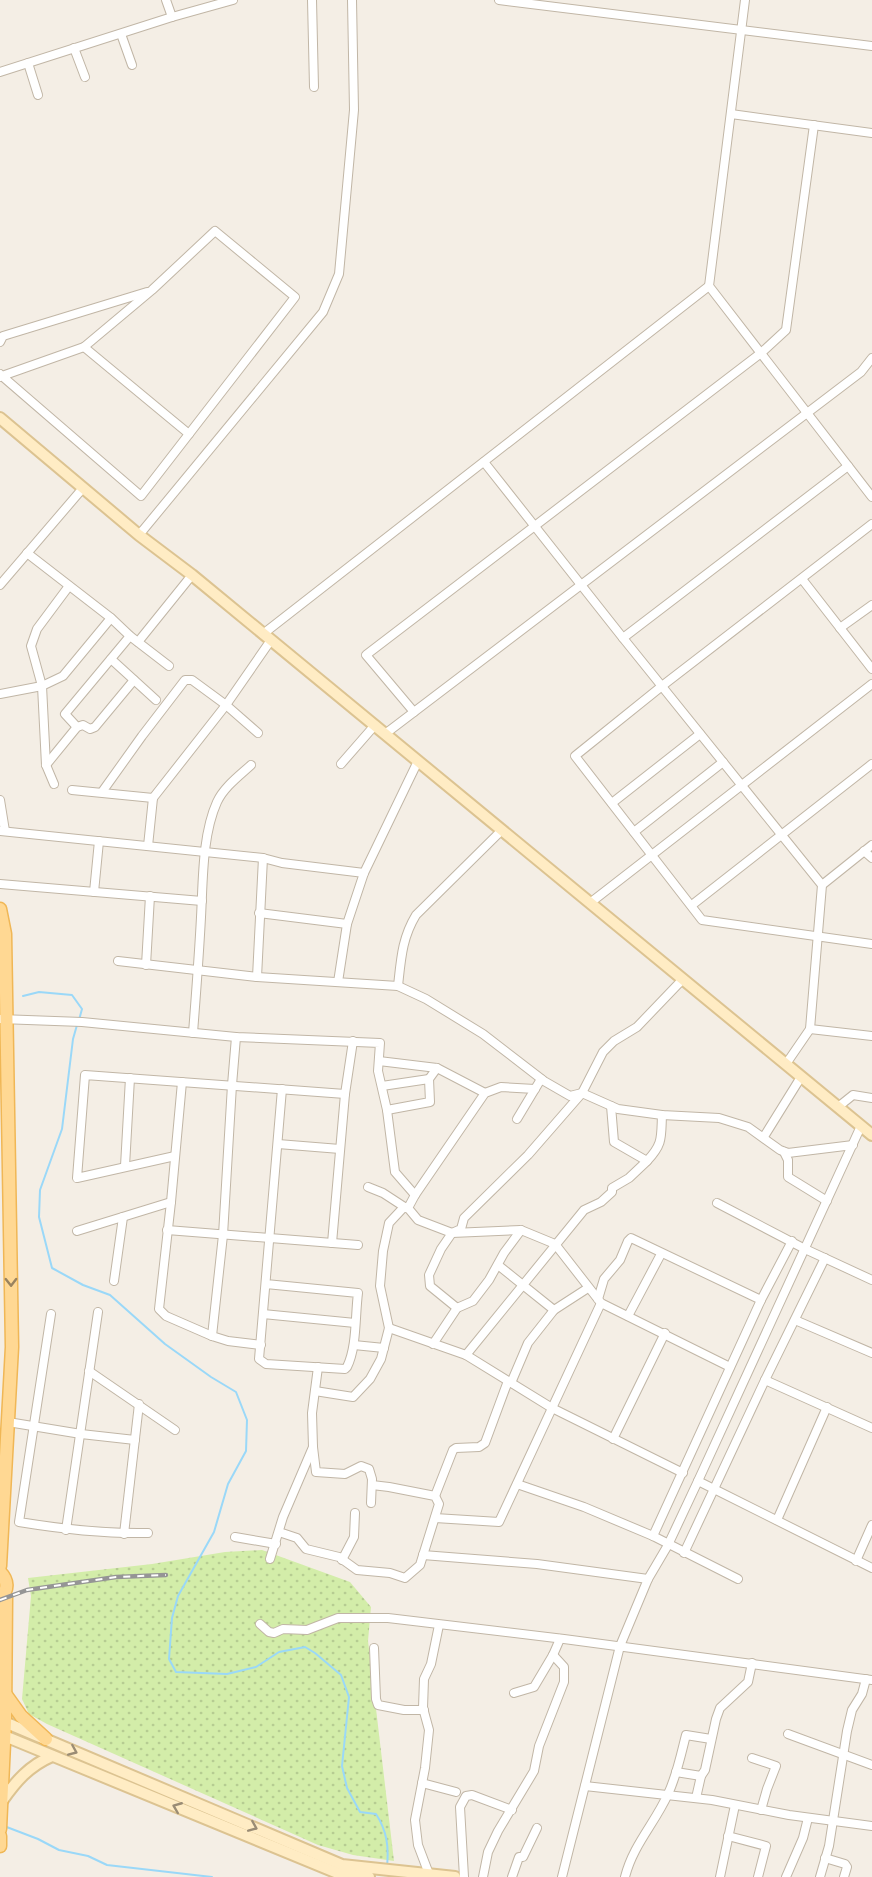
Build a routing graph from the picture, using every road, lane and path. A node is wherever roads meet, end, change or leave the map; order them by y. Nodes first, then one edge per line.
1 (166, 0) edge
2 (232, 0) edge
3 (312, 0) edge
4 (352, 0) edge
5 (499, 0) edge
6 (745, 0) edge
7 (172, 17) junction
8 (741, 30) junction
9 (121, 34) junction
10 (872, 46) edge
11 (74, 48) junction
12 (28, 63) junction
13 (132, 65) dead end
14 (0, 72) edge
15 (85, 77) dead end
16 (314, 87) dead end
17 (38, 94) dead end
18 (731, 114) junction
19 (814, 125) junction
20 (872, 133) edge
21 (709, 286) junction
22 (153, 290) junction
23 (0, 342) edge
24 (84, 346) junction
25 (761, 353) junction
26 (872, 358) edge
27 (1, 376) edge
28 (808, 413) junction
29 (0, 418) edge
30 (189, 434) junction
31 (484, 462) junction
32 (848, 466) junction
33 (83, 488) junction
34 (872, 497) edge
35 (872, 524) edge
36 (534, 527) junction
37 (139, 535) junction
38 (27, 553) junction
39 (192, 575) junction
40 (802, 579) junction
41 (0, 585) edge
42 (69, 586) junction
43 (581, 586) junction
44 (872, 605) edge
45 (111, 618) junction
46 (840, 628) junction
47 (130, 636) junction
48 (267, 637) junction
49 (623, 638) junction
50 (138, 642) junction
51 (111, 659) junction
52 (169, 666) dead end
53 (872, 669) edge
54 (134, 680) junction
55 (872, 684) edge
56 (42, 686) junction
57 (662, 686) junction
58 (0, 694) edge
59 (156, 700) dead end
60 (226, 705) junction
61 (414, 712) junction
62 (375, 725) junction
63 (78, 727) junction
64 (258, 733) dead end
65 (385, 734) junction
66 (700, 734) junction
67 (418, 761) junction
68 (723, 762) junction
69 (341, 764) dead end
70 (872, 764) edge
71 (46, 765) junction
72 (251, 765) dead end
73 (54, 784) dead end
74 (742, 785) junction
75 (72, 790) dead end
76 (102, 792) junction
77 (153, 798) junction
78 (0, 800) edge
79 (612, 803) junction
80 (502, 830) junction
81 (3, 831) edge
82 (634, 832) junction
83 (782, 835) junction
84 (99, 841) junction
85 (872, 845) edge
86 (148, 846) junction
87 (864, 851) junction
88 (205, 852) junction
89 (651, 855) junction
90 (262, 858) junction
91 (872, 858) edge
92 (364, 873) junction
93 (0, 884) edge
94 (822, 885) junction
95 (94, 892) junction
96 (150, 896) junction
97 (202, 901) junction
98 (590, 903) junction
99 (692, 905) junction
100 (0, 909) edge
101 (259, 913) junction
102 (347, 924) junction
103 (818, 937) junction
104 (872, 944) edge
105 (118, 962) dead end
106 (146, 965) junction
107 (198, 972) junction
108 (257, 977) junction
109 (683, 979) junction
110 (338, 981) junction
111 (399, 986) junction
112 (3, 1018) edge
113 (810, 1029) junction
114 (193, 1033) junction
115 (872, 1036) edge
116 (236, 1037) junction
117 (353, 1041) junction
118 (379, 1061) junction
119 (786, 1064) junction
120 (437, 1068) junction
121 (801, 1077) junction
122 (130, 1078) junction
123 (429, 1079) junction
124 (541, 1079) junction
125 (182, 1082) junction
126 (232, 1085) junction
127 (382, 1086) junction
128 (282, 1089) junction
129 (535, 1089) junction
130 (485, 1093) junction
131 (582, 1093) junction
132 (345, 1094) junction
133 (872, 1098) edge
134 (611, 1106) junction
135 (838, 1107) junction
136 (387, 1110) junction
137 (662, 1115) junction
138 (517, 1119) dead end
139 (861, 1126) junction
140 (872, 1135) edge
141 (762, 1136) junction
142 (278, 1144) junction
143 (853, 1145) junction
144 (340, 1149) junction
145 (784, 1152) junction
146 (175, 1156) junction
147 (646, 1161) junction
148 (125, 1166) junction
149 (368, 1187) dead end
150 (415, 1195) junction
151 (827, 1201) junction
152 (171, 1202) junction
153 (717, 1203) dead end
154 (406, 1208) junction
155 (123, 1216) junction
156 (167, 1230) junction
157 (521, 1230) junction
158 (77, 1231) dead end
159 (452, 1233) junction
160 (223, 1235) junction
161 (270, 1238) junction
162 (792, 1241) junction
163 (332, 1243) junction
164 (555, 1244) junction
165 (358, 1245) dead end
166 (805, 1249) junction
167 (661, 1254) junction
168 (825, 1258) junction
169 (498, 1265) junction
170 (872, 1280) edge
171 (114, 1281) dead end
172 (266, 1284) junction
173 (528, 1287) junction
174 (588, 1288) junction
175 (761, 1300) junction
176 (599, 1301) junction
177 (457, 1308) junction
178 (554, 1310) junction
179 (98, 1312) dead end
180 (51, 1314) dead end
181 (263, 1314) junction
182 (628, 1316) junction
183 (795, 1320) junction
184 (355, 1323) junction
185 (389, 1328) junction
186 (665, 1333) junction
187 (212, 1336) junction
188 (433, 1344) junction
189 (261, 1345) junction
190 (354, 1345) junction
191 (384, 1348) junction
192 (872, 1353) edge
193 (6, 1357) edge
194 (471, 1359) junction
195 (318, 1367) junction
196 (730, 1367) junction
197 (89, 1371) junction
198 (765, 1380) junction
199 (510, 1382) junction
200 (315, 1391) junction
201 (139, 1404) junction
202 (827, 1407) junction
203 (552, 1408) junction
204 (8, 1422) junction
205 (33, 1426) junction
206 (872, 1428) edge
207 (175, 1430) dead end
208 (81, 1434) junction
209 (613, 1439) junction
210 (135, 1440) junction
211 (313, 1444) junction
212 (682, 1473) junction
213 (3, 1477) edge
214 (698, 1481) junction
215 (517, 1484) junction
216 (372, 1485) junction
217 (715, 1490) junction
218 (435, 1496) junction
219 (371, 1503) dead end
220 (355, 1513) dead end
221 (435, 1518) junction
222 (777, 1520) junction
223 (3, 1522) junction
224 (19, 1522) junction
225 (872, 1525) edge
226 (66, 1530) junction
227 (279, 1532) junction
228 (148, 1533) dead end
229 (124, 1534) junction
230 (652, 1536) junction
231 (235, 1537) dead end
232 (1, 1540) edge
233 (276, 1544) junction
234 (668, 1545) junction
235 (684, 1553) junction
236 (423, 1555) junction
237 (270, 1558) dead end
238 (856, 1561) junction
239 (348, 1564) junction
240 (0, 1566) edge
241 (872, 1568) edge
242 (0, 1572) edge
243 (648, 1579) junction
244 (738, 1579) dead end
245 (2, 1596) edge
246 (260, 1624) dead end
247 (439, 1625) junction
248 (560, 1639) junction
249 (620, 1646) junction
250 (374, 1648) dead end
251 (553, 1655) junction
252 (752, 1663) junction
253 (869, 1680) edge
254 (514, 1693) dead end
255 (5, 1694) junction
256 (424, 1710) junction
257 (3, 1721) edge
258 (788, 1734) dead end
259 (2, 1735) edge
260 (46, 1739) junction
261 (711, 1740) junction
262 (842, 1754) junction
263 (52, 1756) junction
264 (752, 1758) dead end
265 (872, 1764) edge
266 (676, 1772) junction
267 (701, 1776) junction
268 (422, 1783) junction
269 (585, 1785) junction
270 (456, 1792) dead end
271 (668, 1795) junction
272 (696, 1798) junction
273 (735, 1804) junction
274 (2, 1806) edge
275 (512, 1810) junction
276 (762, 1810) junction
277 (808, 1818) junction
278 (833, 1821) junction
279 (872, 1826) edge
280 (537, 1828) dead end
281 (0, 1829) edge
282 (0, 1836) edge
283 (728, 1836) junction
284 (0, 1846) edge
285 (825, 1858) junction
286 (372, 1873) edge
287 (429, 1874) junction
288 (454, 1877) edge
289 (464, 1877) edge
290 (483, 1877) edge
291 (512, 1877) edge
292 (562, 1877) edge
293 (625, 1877) edge
294 (720, 1877) edge
295 (758, 1877) edge
296 (786, 1877) edge
297 (820, 1877) edge
298 (844, 1877) edge

1 - 7 street
2 - 7 street
3 - 16 street
4 - 37 street
5 - 8 street
6 - 8 street
7 - 9 street
8 - 10 street
8 - 18 street
9 - 11 street
9 - 13 street
11 - 12 street
11 - 15 street
12 - 14 street
12 - 17 street
18 - 19 street
18 - 21 street
19 - 20 street
19 - 25 street
21 - 25 street
21 - 31 street
22 - 23 street
22 - 24 street
22 - 30 street
24 - 27 street
24 - 30 street
25 - 28 street
25 - 36 street
26 - 28 street
27 - 30 street
28 - 32 street
28 - 43 street
29 - 33 street
31 - 36 street
31 - 48 street
32 - 34 street
32 - 49 street
33 - 37 street
33 - 38 street
35 - 40 street
36 - 43 street
36 - 61 street
37 - 39 street
38 - 41 street
38 - 42 street
39 - 48 street
39 - 50 street
40 - 46 street
40 - 57 street
42 - 45 street
42 - 56 street
43 - 49 street
43 - 61 street
44 - 46 street
45 - 47 street
45 - 56 street
46 - 53 street
47 - 50 street
47 - 51 street
48 - 60 street
48 - 62 street
49 - 57 street
50 - 52 street
51 - 54 street
51 - 63 street
54 - 59 street
54 - 63 street
55 - 74 street
56 - 58 street
56 - 71 street
57 - 66 street
57 - 79 street
60 - 64 street
60 - 76 street
60 - 77 street
61 - 65 street
62 - 65 street
62 - 69 street
63 - 71 street
65 - 67 street
66 - 68 street
66 - 79 street
67 - 80 street
67 - 92 street
68 - 74 street
68 - 82 street
70 - 83 street
71 - 73 street
72 - 88 street
74 - 83 street
74 - 89 street
75 - 76 street
76 - 77 street
77 - 86 street
78 - 81 street
79 - 82 street
80 - 98 street
80 - 111 street
81 - 84 street
82 - 89 street
83 - 94 street
83 - 99 street
84 - 86 street
84 - 95 street
85 - 87 street
86 - 88 street
87 - 91 street
87 - 94 street
88 - 90 street
88 - 97 street
89 - 98 street
89 - 99 street
90 - 92 street
90 - 101 street
92 - 102 street
93 - 95 street
94 - 103 street
95 - 96 street
96 - 97 street
96 - 106 street
97 - 107 street
98 - 109 street
99 - 103 street
100 - 112 main road
101 - 102 street
101 - 108 street
102 - 110 street
103 - 104 street
103 - 113 street
105 - 106 street
106 - 107 street
107 - 108 street
107 - 114 street
108 - 110 street
109 - 119 street
109 - 131 street
110 - 111 street
111 - 124 street
112 - 114 street
112 -> 193 main road
113 - 115 street
113 - 119 street
114 - 116 street
116 - 117 street
116 - 126 street
117 - 118 street
117 - 132 street
118 - 120 street
118 - 127 street
119 - 121 street
120 - 123 street
120 - 130 street
121 - 135 street
121 - 141 street
122 - 125 street
122 - 148 street
122 - 148 street
123 - 127 street
123 - 136 street
124 - 129 street
124 - 131 street
125 - 126 street
125 - 146 street
126 - 128 street
126 - 160 street
127 - 136 street
128 - 132 street
128 - 142 street
129 - 130 street
129 - 138 street
130 - 150 street
131 - 134 street
131 - 159 street
132 - 144 street
133 - 135 street
134 - 137 street
134 - 147 street
135 - 139 street
136 - 150 street
137 - 141 street
137 - 147 street
139 - 140 street
139 - 143 street
141 - 145 street
142 - 144 street
142 - 161 street
143 - 145 street
143 - 151 street
144 - 163 street
145 - 151 street
146 - 148 street
146 - 152 street
147 - 164 street
149 - 154 street
150 - 154 street
151 - 166 street
152 - 155 street
152 - 156 street
153 - 162 street
154 - 159 street
154 - 185 street
155 - 158 street
155 - 171 street
156 - 160 street
156 - 187 street
157 - 159 street
157 - 164 street
157 - 169 street
159 - 177 street
160 - 161 street
160 - 187 street
161 - 163 street
161 - 172 street
162 - 166 street
162 - 175 street
163 - 165 street
164 - 173 street
164 - 174 street
166 - 168 street
166 - 214 street
167 - 175 street
167 - 176 street
167 - 182 street
168 - 170 street
168 - 183 street
169 - 173 street
169 - 177 street
172 - 181 street
172 - 184 street
173 - 178 street
173 - 194 street
174 - 176 street
174 - 178 street
175 - 196 street
176 - 182 street
176 - 203 street
177 - 188 street
178 - 199 street
179 - 197 street
180 - 205 street
181 - 184 street
181 - 189 street
182 - 186 street
183 - 192 street
183 - 198 street
184 - 190 street
185 - 188 street
185 - 191 street
186 - 196 street
186 - 209 street
187 - 189 street
188 - 194 street
189 - 195 street
190 - 191 street
190 - 195 street
191 - 200 street
193 - 204 main road
194 - 199 street
195 - 200 street
196 - 212 street
197 - 201 street
197 - 208 street
198 - 202 street
198 - 217 street
199 - 203 street
199 - 218 street
200 - 211 street
201 - 207 street
201 - 210 street
202 - 206 street
202 - 222 street
203 - 209 street
203 - 215 street
204 - 205 street
204 - 213 main road
205 - 208 street
205 - 224 street
208 - 210 street
208 - 226 street
209 - 212 street
210 - 229 street
211 - 216 street
211 - 227 street
212 - 230 street
213 - 223 main road
214 - 217 street
214 - 234 street
215 - 221 street
215 - 230 street
216 - 218 street
216 - 219 street
217 - 222 street
217 - 235 street
218 - 221 street
220 - 239 street
221 - 236 street
222 - 238 street
223 - 224 street
223 - 232 main road
224 - 226 street
225 - 238 street
226 - 229 street
227 - 233 street
227 - 239 street
228 - 229 street
230 - 234 street
231 - 233 street
232 - 240 main road
233 - 237 street
234 - 235 street
234 - 243 street
235 - 244 street
236 - 239 street
236 - 243 street
238 - 241 street
242 - 245 main road
243 - 249 street
245 - 255 main road
246 - 247 street
247 - 248 street
247 - 256 street
248 - 249 street
248 - 251 street
249 - 252 street
249 - 269 street
250 - 256 street
251 - 254 street
251 - 275 street
252 - 253 street
252 - 261 street
253 - 262 street
255 - 257 main road
255 - 260 main road
256 - 268 street
257 - 259 main road
257 - 260 street
258 - 262 street
259 - 263 street
259 - 274 main road
260 -> 286 street
261 - 266 street
261 - 267 street
262 - 265 street
262 - 278 street
263 - 274 street
286 -> 263 street
264 - 276 street
266 - 267 street
266 - 271 street
267 - 272 street
268 - 270 street
268 - 287 street
269 - 271 street
269 - 292 street
271 - 272 street
271 - 293 street
272 - 273 street
273 - 276 street
273 - 283 street
274 - 281 main road
275 - 289 street
275 - 290 street
276 - 277 street
277 - 278 street
277 - 296 street
278 - 279 street
278 - 285 street
280 - 291 street
282 - 284 main road
283 - 294 street
283 - 295 street
285 - 297 street
285 - 298 street
286 - 287 street
287 - 288 street

